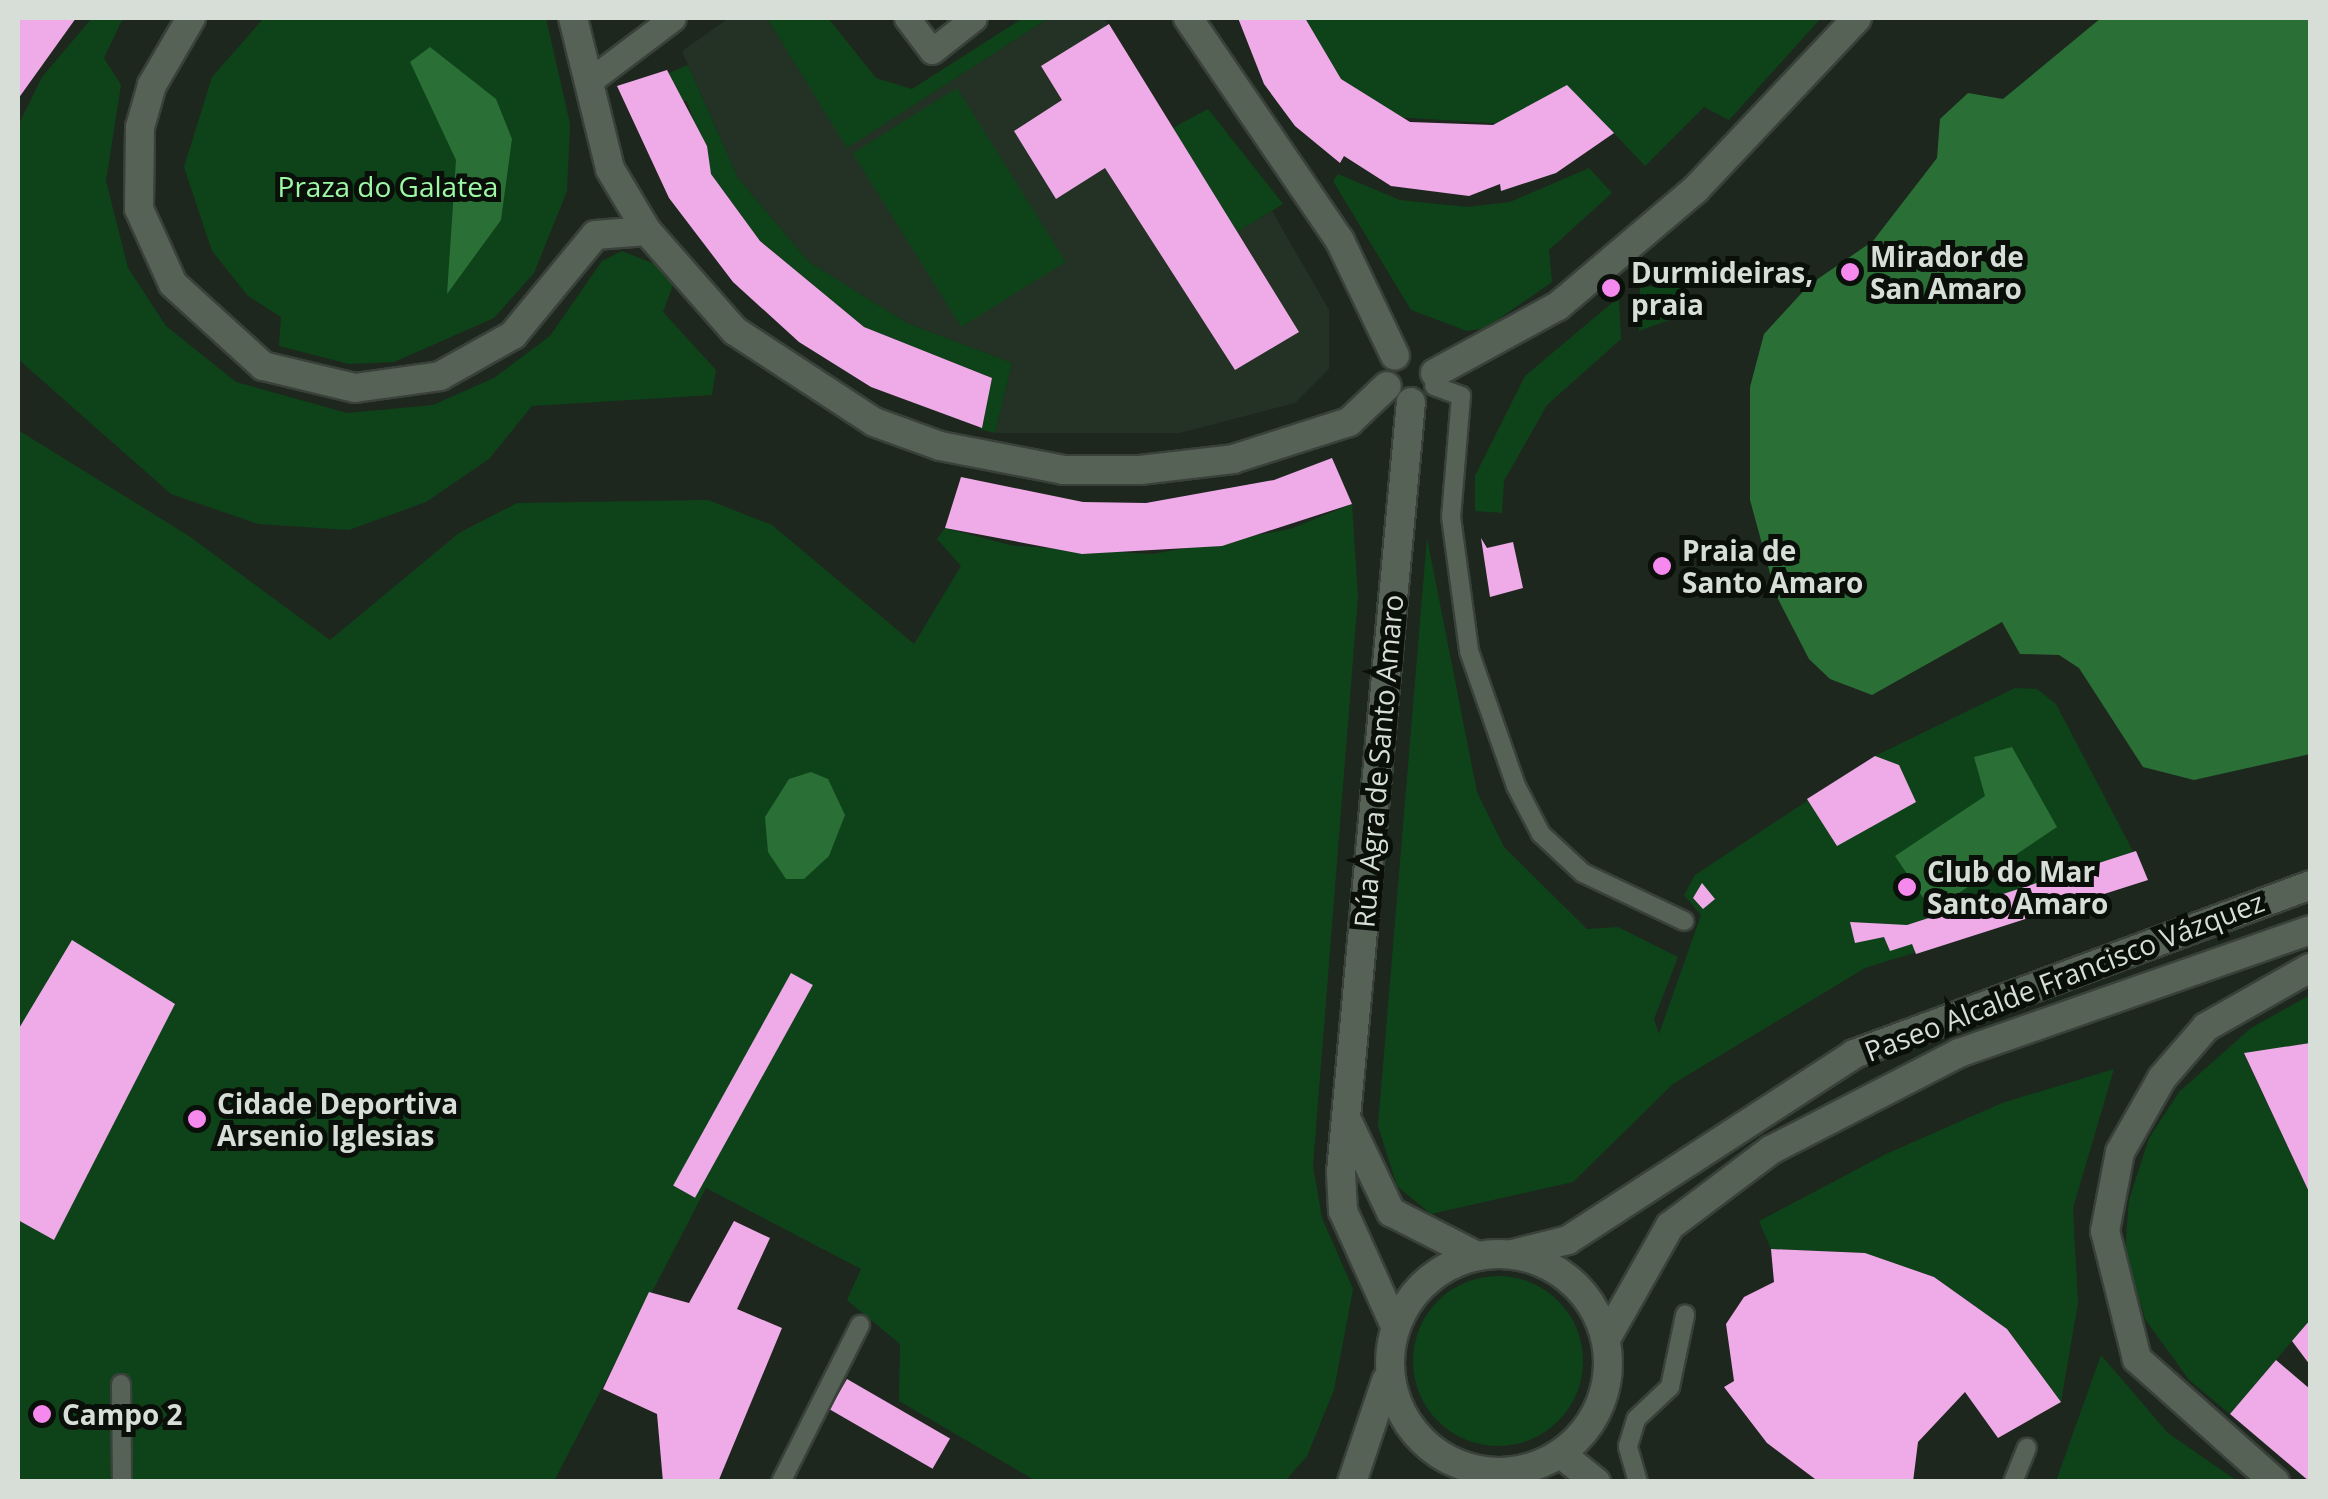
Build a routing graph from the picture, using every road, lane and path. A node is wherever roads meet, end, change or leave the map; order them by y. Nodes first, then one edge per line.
1 (191, 18) edge
2 (573, 18) edge
3 (673, 18) edge
4 (906, 18) edge
5 (974, 18) edge
6 (1188, 18) edge
7 (1857, 18) edge
8 (588, 82) junction
9 (647, 231) junction
10 (1395, 356) junction
11 (1386, 386) junction
12 (1427, 387) junction
13 (2310, 885) edge
14 (1684, 921) dead end
15 (2310, 930) edge
16 (2310, 968) edge
17 (1347, 1120) junction
18 (1512, 1254) junction
19 (1475, 1255) junction
20 (1685, 1315) dead end
21 (860, 1325) dead end
22 (1395, 1326) junction
23 (1606, 1339) junction
24 (1388, 1364) junction
25 (121, 1384) dead end
26 (2027, 1448) dead end
27 (1560, 1454) junction
28 (1499, 1474) junction
29 (122, 1482) edge
30 (780, 1482) edge
31 (1352, 1482) edge
32 (1453, 1482) edge
33 (1596, 1482) edge
34 (1638, 1482) edge
35 (2013, 1482) edge
36 (2275, 1482) edge

1 - 9 street
2 - 8 street
3 - 8 street
4 - 5 street
6 - 10 street
7 - 12 street
8 - 9 street
9 - 11 street
10 - 11 street
10 - 12 street
11 - 12 street
12 - 14 lane
12 - 17 street, Rúa Agra de Santo Amaro
13 - 18 street, Paseo Alcalde Francisco Vázquez
15 - 23 street, Paseo Alcalde Francisco Vázquez
16 - 36 street
17 - 19 street
17 - 22 street, Rúa Agra de Santo Amaro
18 - 19 street
18 - 23 street
19 - 22 street
20 - 34 lane
21 - 30 lane
22 - 24 street
23 - 27 street
24 - 28 street
24 - 31 street
25 - 29 lane
26 - 35 lane
27 - 28 street
27 - 33 street
28 - 32 street

